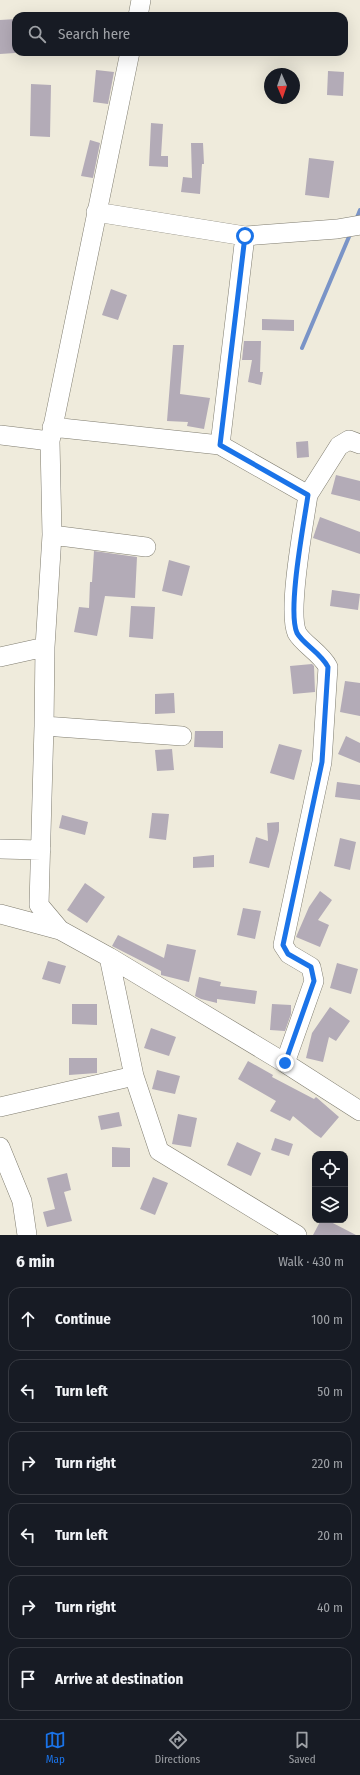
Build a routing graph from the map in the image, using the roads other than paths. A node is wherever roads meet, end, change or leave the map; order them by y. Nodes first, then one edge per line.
1 (141, 0) edge
2 (139, 12) edge
3 (129, 56) edge
4 (96, 212) junction
5 (360, 225) edge
6 (245, 236) junction
7 (51, 434) junction
8 (0, 435) edge
9 (360, 444) edge
10 (220, 445) junction
11 (308, 495) junction
12 (52, 535) junction
13 (146, 547) dead end
14 (45, 647) junction
15 (0, 657) edge
16 (44, 726) junction
17 (182, 736) dead end
18 (0, 849) edge
19 (41, 850) junction
20 (0, 914) edge
21 (60, 930) junction
22 (109, 957) junction
23 (285, 1063) junction
24 (134, 1076) junction
25 (0, 1107) edge
26 (360, 1110) edge
27 (0, 1147) edge
28 (27, 1235) edge
29 (297, 1235) edge

1 - 2 street
3 - 4 street
4 - 6 street
4 - 7 street
5 - 6 street
6 - 10 street
7 - 8 street
7 - 10 street
7 - 12 street
9 - 11 street
10 - 11 street
11 - 23 street
12 - 13 street
12 - 14 street
14 - 15 street
14 - 16 street
16 - 17 street
16 - 19 street
18 - 19 street
19 - 21 street
20 - 21 street
21 - 22 street
22 - 23 street
22 - 24 street
23 - 26 street
24 - 25 street
24 - 29 street
27 - 28 street

